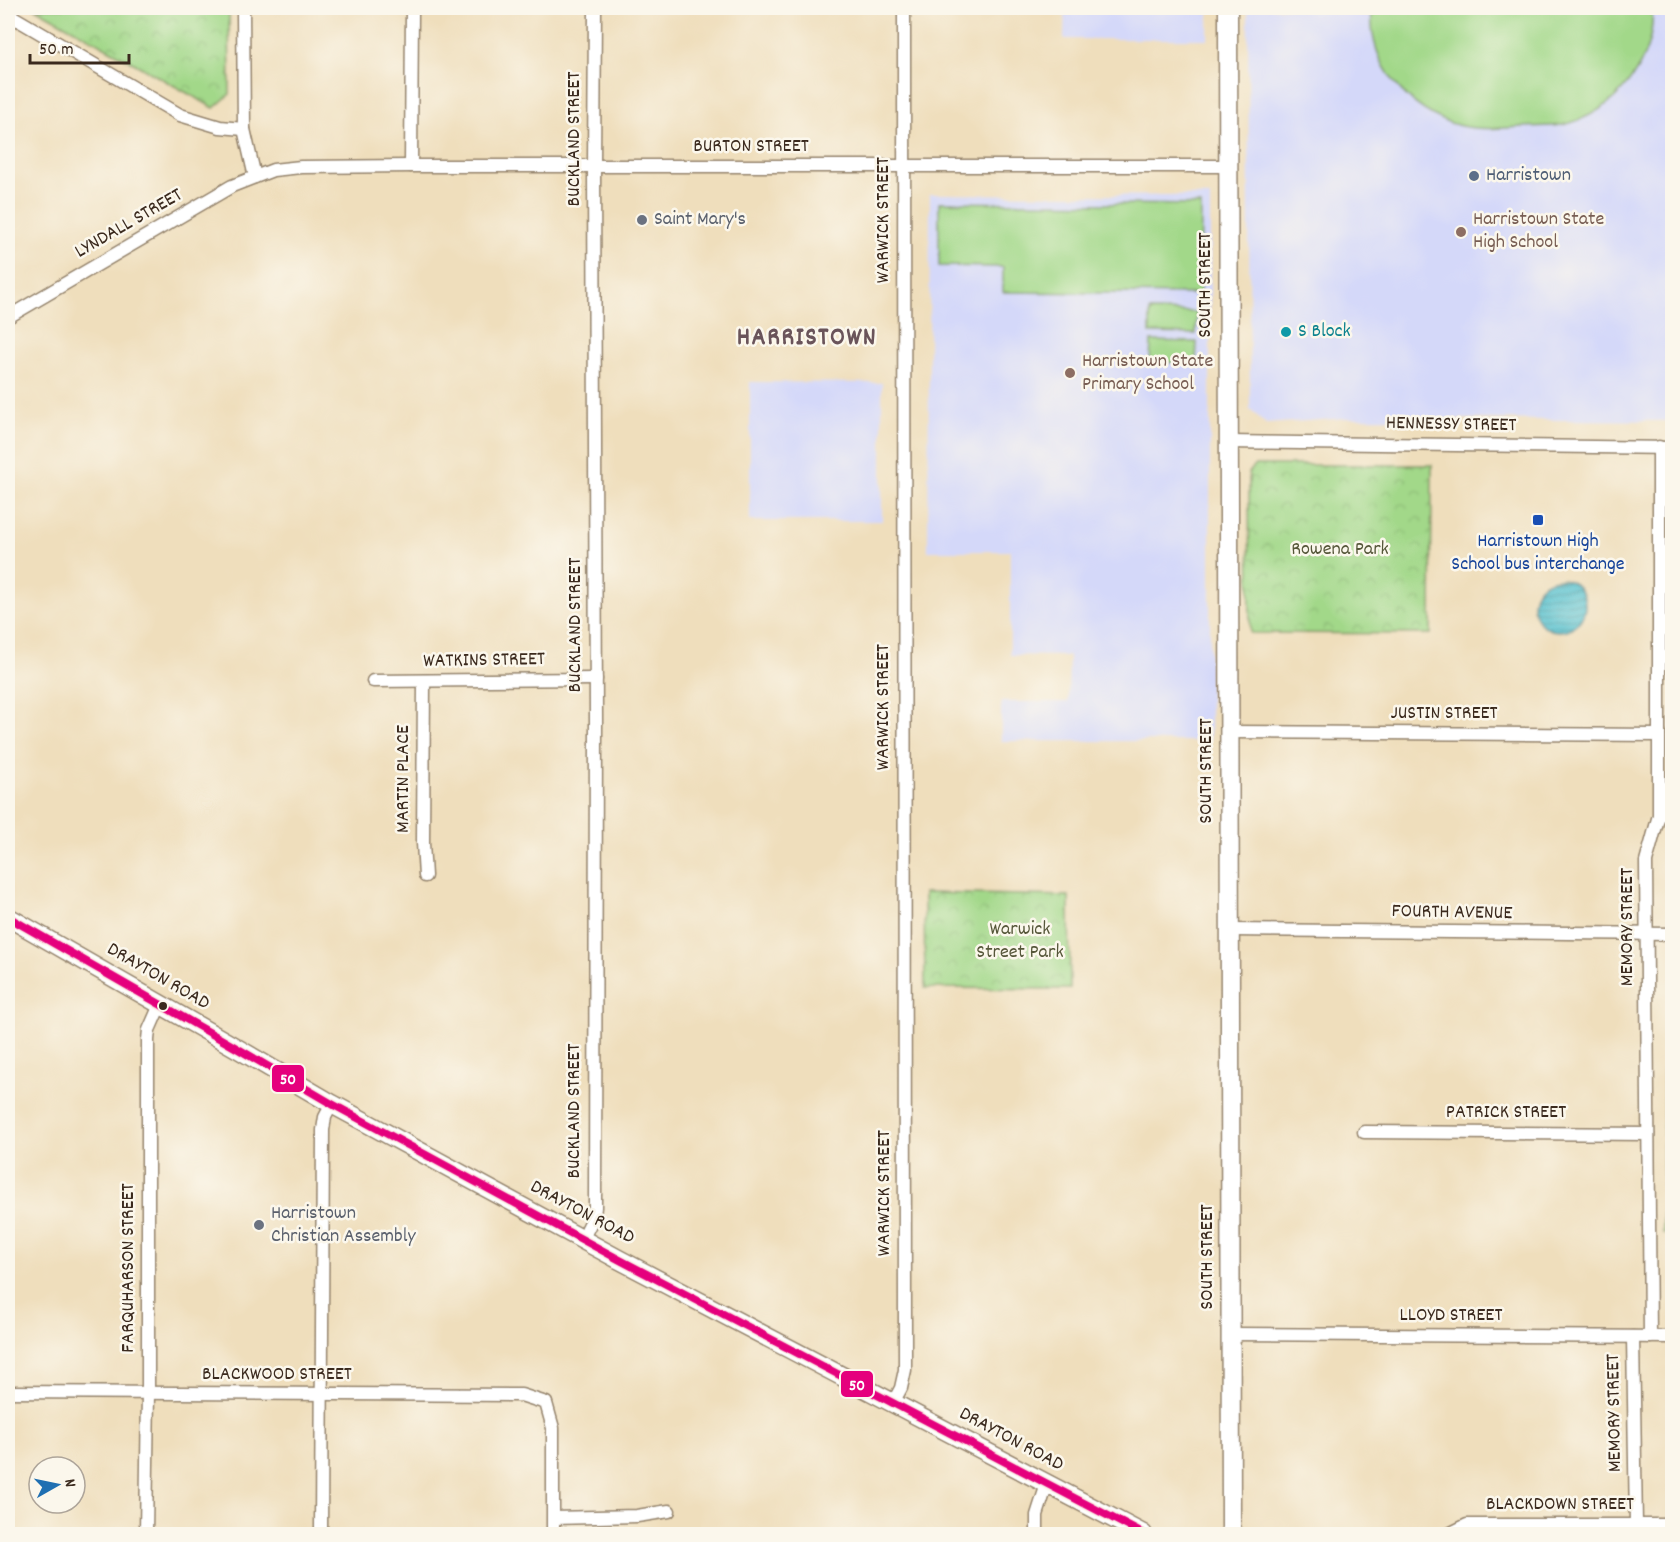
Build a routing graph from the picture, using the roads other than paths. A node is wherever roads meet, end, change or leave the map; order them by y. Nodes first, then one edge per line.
1 (243, 8) edge
2 (412, 8) edge
3 (595, 8) edge
4 (904, 8) edge
5 (1228, 8) edge
6 (8, 16) edge
7 (244, 129) junction
8 (411, 166) junction
9 (904, 166) junction
10 (1229, 166) junction
11 (594, 167) junction
12 (273, 170) joint
13 (255, 177) junction
14 (8, 317) edge
15 (1229, 442) junction
16 (1659, 447) junction
17 (1672, 448) edge
18 (596, 679) junction
19 (373, 681) dead end
20 (424, 681) junction
21 (1229, 732) junction
22 (1659, 735) junction
23 (425, 876) dead end
24 (8, 917) edge
25 (1230, 930) junction
26 (1646, 934) junction
27 (1672, 934) edge
28 (160, 1005) junction
29 (332, 1104) junction
30 (1364, 1132) dead end
31 (1648, 1134) junction
32 (582, 1239) junction
33 (1230, 1334) junction
34 (1650, 1336) junction
35 (1634, 1337) junction
36 (1672, 1337) edge
37 (8, 1392) edge
38 (148, 1393) junction
39 (322, 1395) junction
40 (893, 1403) junction
41 (1047, 1484) junction
42 (669, 1511) dead end
43 (554, 1518) junction
44 (1636, 1525) junction
45 (1672, 1525) edge
46 (146, 1534) edge
47 (321, 1534) edge
48 (554, 1534) edge
49 (1037, 1534) edge
50 (1143, 1534) edge
51 (1231, 1534) edge
52 (1449, 1534) edge

1 - 7 street
2 - 8 street
3 - 11 street, BUCKLAND STREET
4 - 9 street, WARWICK STREET
5 - 10 street, SOUTH STREET
6 - 7 street
7 - 13 street
8 - 11 street, BURTON STREET
8 - 12 street, BURTON STREET
9 - 10 street, BURTON STREET
9 - 11 street, BURTON STREET
9 - 40 street, WARWICK STREET
10 - 15 street, SOUTH STREET
11 - 18 street, BUCKLAND STREET
12 - 13 street, LYNDALL STREET
13 - 14 street, LYNDALL STREET
15 - 16 street, HENNESSY STREET
15 - 21 street, SOUTH STREET
16 - 17 street, HENNESSY STREET
16 - 22 street, MEMORY STREET
18 - 20 street, WATKINS STREET
18 - 32 street, BUCKLAND STREET
19 - 20 street, WATKINS STREET
20 - 23 street, MARTIN PLACE
21 - 22 street, JUSTIN STREET
21 - 25 street, SOUTH STREET
22 - 26 street, MEMORY STREET
24 - 28 street, DRAYTON ROAD
25 - 26 street, FOURTH AVENUE
25 - 33 street, SOUTH STREET
26 - 27 street, FOURTH AVENUE
26 - 31 street, MEMORY STREET
28 - 29 street, DRAYTON ROAD
28 - 38 street, FARQUHARSON STREET
29 - 32 street, DRAYTON ROAD
29 - 39 street
30 - 31 street, PATRICK STREET
31 - 34 street, MEMORY STREET
32 - 40 street, DRAYTON ROAD
33 - 35 street, LLOYD STREET
33 - 51 street, SOUTH STREET
34 - 35 street, LLOYD STREET
34 - 36 street, LLOYD STREET
35 - 44 street, MEMORY STREET
37 - 38 street, BLACKWOOD STREET
38 - 39 street, BLACKWOOD STREET
38 - 46 street, FARQUHARSON STREET
39 - 43 street, BLACKWOOD STREET
39 - 47 street
40 - 41 street, DRAYTON ROAD
41 - 49 street
41 - 50 street, DRAYTON ROAD
42 - 43 street
43 - 48 street
44 - 45 street, BLACKDOWN STREET
44 - 52 street, BLACKDOWN STREET

